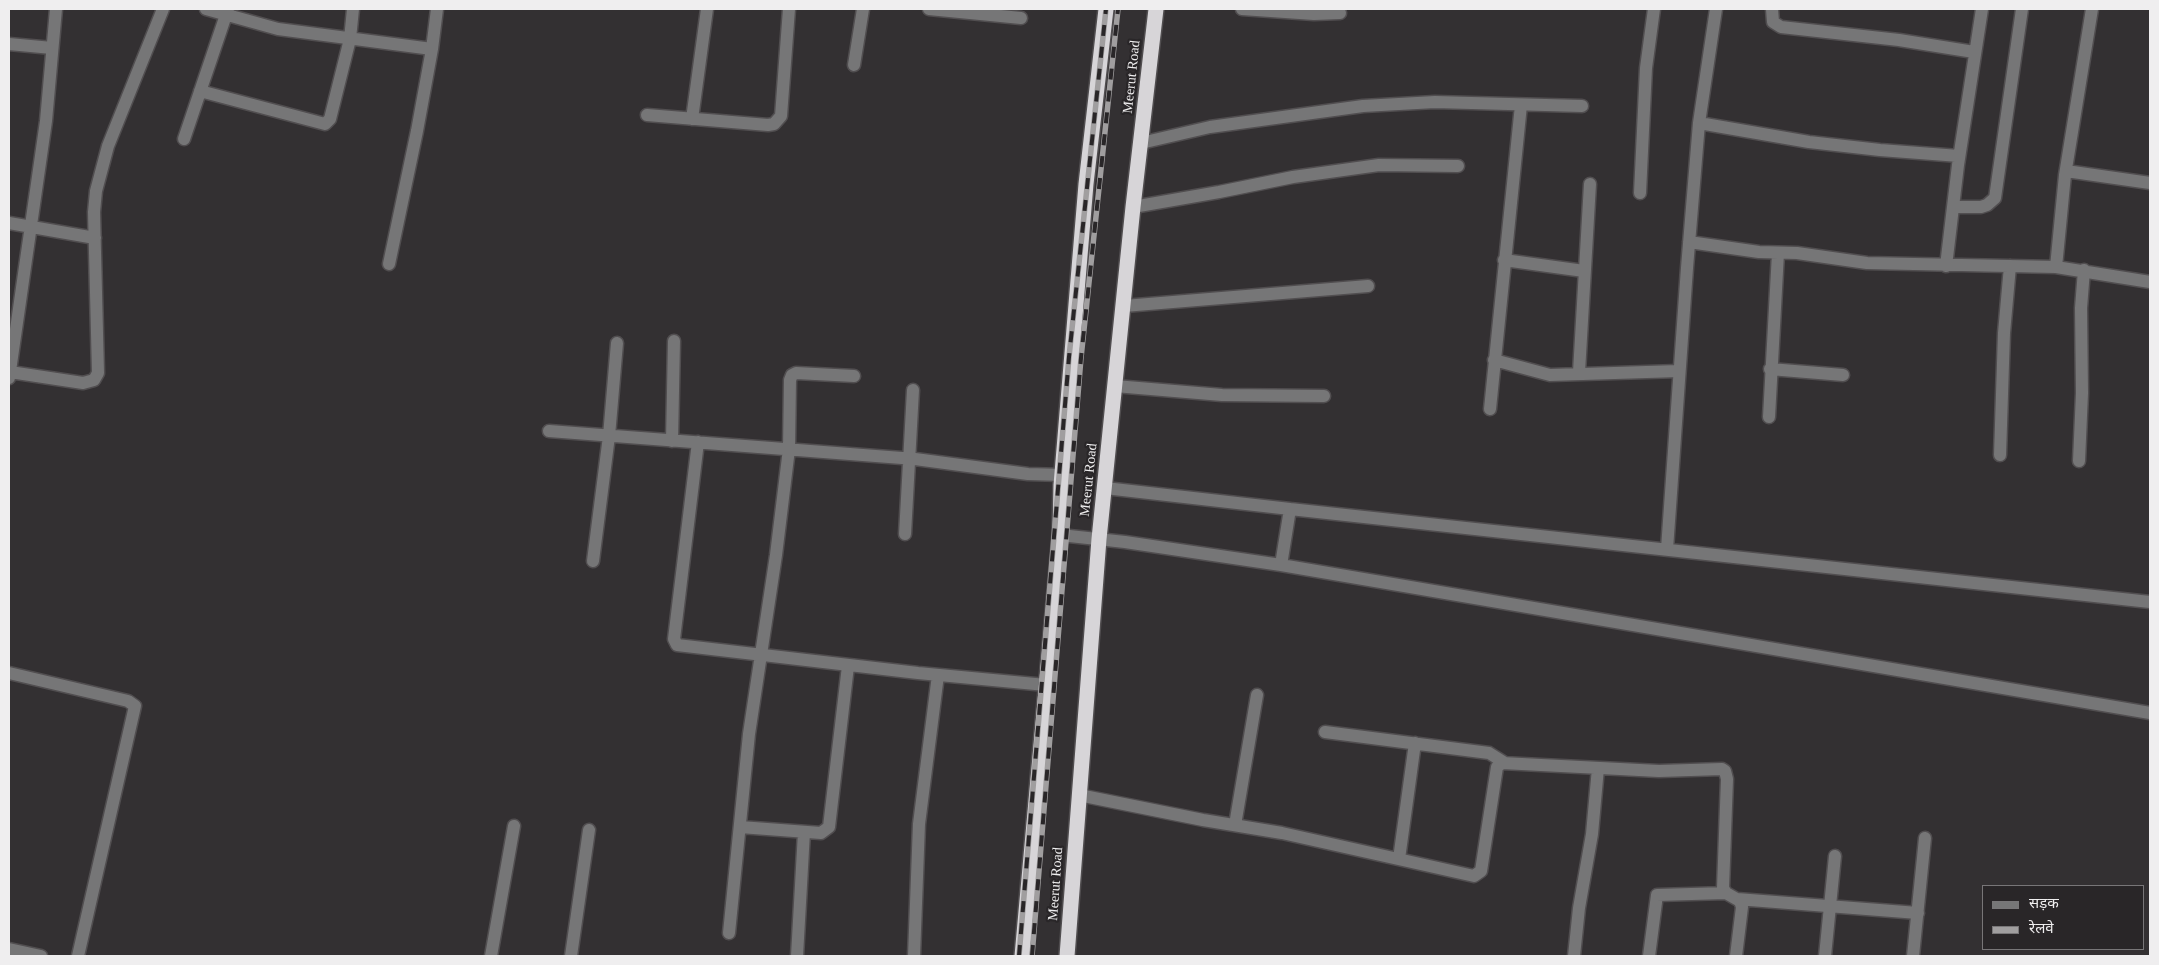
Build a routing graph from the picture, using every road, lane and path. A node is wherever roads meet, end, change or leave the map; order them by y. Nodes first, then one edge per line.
1 (56, 9) edge
2 (163, 9) edge
3 (206, 9) edge
4 (353, 9) edge
5 (437, 9) edge
6 (706, 9) edge
7 (789, 9) edge
8 (862, 9) edge
9 (929, 9) edge
10 (1106, 9) edge
11 (1156, 9) edge
12 (1242, 9) edge
13 (1654, 9) edge
14 (1716, 9) edge
15 (1772, 9) edge
16 (1982, 9) edge
17 (2022, 9) edge
18 (2092, 9) edge
19 (226, 12) edge
20 (1340, 13) dead end
21 (1021, 18) dead end
22 (350, 39) junction
23 (9, 44) edge
24 (52, 48) junction
25 (432, 49) junction
26 (1974, 52) junction
27 (854, 66) dead end
28 (200, 91) junction
29 (1521, 105) junction
30 (1582, 106) dead end
31 (647, 115) dead end
32 (692, 119) junction
33 (1699, 123) junction
34 (184, 139) dead end
35 (1141, 143) junction
36 (1959, 156) junction
37 (1458, 166) dead end
38 (2066, 171) junction
39 (2150, 183) edge
40 (1590, 184) dead end
41 (1640, 193) dead end
42 (1133, 206) junction
43 (1953, 206) junction
44 (9, 223) edge
45 (31, 226) junction
46 (95, 238) junction
47 (1689, 242) junction
48 (1778, 253) junction
49 (1504, 260) junction
50 (389, 264) dead end
51 (1946, 266) junction
52 (2010, 266) junction
53 (2056, 267) junction
54 (2084, 270) junction
55 (1584, 271) junction
56 (2150, 282) edge
57 (1368, 286) dead end
58 (1124, 306) junction
59 (674, 341) dead end
60 (617, 343) dead end
61 (1494, 360) junction
62 (1770, 369) junction
63 (1679, 371) junction
64 (1579, 372) junction
65 (1843, 375) dead end
66 (9, 376) edge
67 (854, 376) dead end
68 (1116, 386) junction
69 (913, 390) dead end
70 (1324, 396) dead end
71 (1490, 409) dead end
72 (1768, 417) dead end
73 (549, 431) dead end
74 (609, 436) junction
75 (672, 441) junction
76 (698, 442) junction
77 (789, 450) junction
78 (2000, 455) dead end
79 (908, 458) junction
80 (2079, 461) dead end
81 (1063, 475) junction
82 (1105, 488) junction
83 (1290, 509) junction
84 (904, 534) dead end
85 (1060, 535) junction
86 (1100, 539) junction
87 (1667, 549) junction
88 (593, 561) dead end
89 (1281, 565) junction
90 (2150, 602) edge
91 (761, 655) junction
92 (848, 666) junction
93 (9, 673) edge
94 (938, 675) junction
95 (1046, 685) junction
96 (1258, 695) dead end
97 (2150, 713) edge
98 (1325, 732) dead end
99 (1415, 743) junction
100 (1505, 762) junction
101 (1598, 768) junction
102 (1079, 795) junction
103 (1235, 825) junction
104 (514, 826) dead end
105 (740, 827) junction
106 (589, 830) dead end
107 (804, 832) junction
108 (1925, 838) dead end
109 (1835, 856) dead end
110 (1399, 859) junction
111 (1732, 896) junction
112 (1830, 907) junction
113 (1918, 913) junction
114 (729, 933) dead end
115 (9, 949) edge
116 (41, 956) edge
117 (78, 956) edge
118 (491, 956) edge
119 (571, 956) edge
120 (797, 956) edge
121 (914, 956) edge
122 (1022, 956) edge
123 (1067, 956) edge
124 (1574, 956) edge
125 (1649, 956) edge
126 (1736, 956) edge
127 (1825, 956) edge
128 (1913, 956) edge

1 - 24 street
2 - 46 street
3 - 19 street
4 - 22 street
5 - 25 street
6 - 32 street
7 - 32 street
8 - 27 street
9 - 21 street
10 - 81 highway, Meerut Road
11 - 35 highway, Meerut Road
12 - 20 street
13 - 41 street
14 - 33 street
15 - 26 street
16 - 26 street
17 - 43 street
18 - 38 street
19 - 22 street
19 - 28 street
22 - 25 street
22 - 28 street
23 - 24 street
24 - 45 street
25 - 50 street
26 - 36 street
28 - 34 street
29 - 30 street
29 - 35 street
29 - 49 street
31 - 32 street
33 - 36 street
33 - 47 street
35 - 42 highway, Meerut Road
36 - 43 street
37 - 42 street
38 - 39 street
38 - 53 street
40 - 55 street
42 - 58 highway, Meerut Road
43 - 51 street
44 - 45 street
45 - 46 street
45 - 66 street
46 - 66 street
47 - 48 street
47 - 63 street
48 - 51 street
48 - 62 street
49 - 55 street
49 - 61 street
51 - 52 street
52 - 53 street
52 - 78 street
53 - 54 street
54 - 56 street
54 - 80 street
55 - 64 street
57 - 58 street
58 - 68 highway, Meerut Road
59 - 75 street
60 - 74 street
61 - 64 street
61 - 71 street
62 - 65 street
62 - 72 street
63 - 64 street
63 - 87 street
67 - 77 street
68 - 70 street
68 - 82 highway, Meerut Road
69 - 79 street
73 - 74 street
74 - 75 street
74 - 88 street
75 - 76 street
76 - 77 street
76 - 91 street
77 - 79 street
77 - 91 street
79 - 81 street
79 - 84 street
81 - 85 highway, Meerut Road
82 - 83 street
82 - 86 highway, Meerut Road
83 - 87 street
83 - 89 street
85 - 86 street
85 - 95 highway, Meerut Road
86 - 89 street
86 - 102 highway, Meerut Road
87 - 90 street
89 - 97 street
91 - 92 street
91 - 105 street
92 - 94 street
92 - 107 street
93 - 117 street
94 - 95 street
94 - 121 street
95 - 122 highway, Meerut Road
96 - 103 street
98 - 99 street
99 - 100 street
99 - 110 street
100 - 101 street
100 - 110 street
101 - 111 street
101 - 124 street
102 - 103 street
102 - 123 highway, Meerut Road
103 - 110 street
104 - 118 street
105 - 107 street
105 - 114 street
106 - 119 street
107 - 120 street
108 - 113 street
109 - 112 street
111 - 112 street
111 - 125 street
111 - 126 street
112 - 113 street
112 - 127 street
113 - 128 street
115 - 116 street

